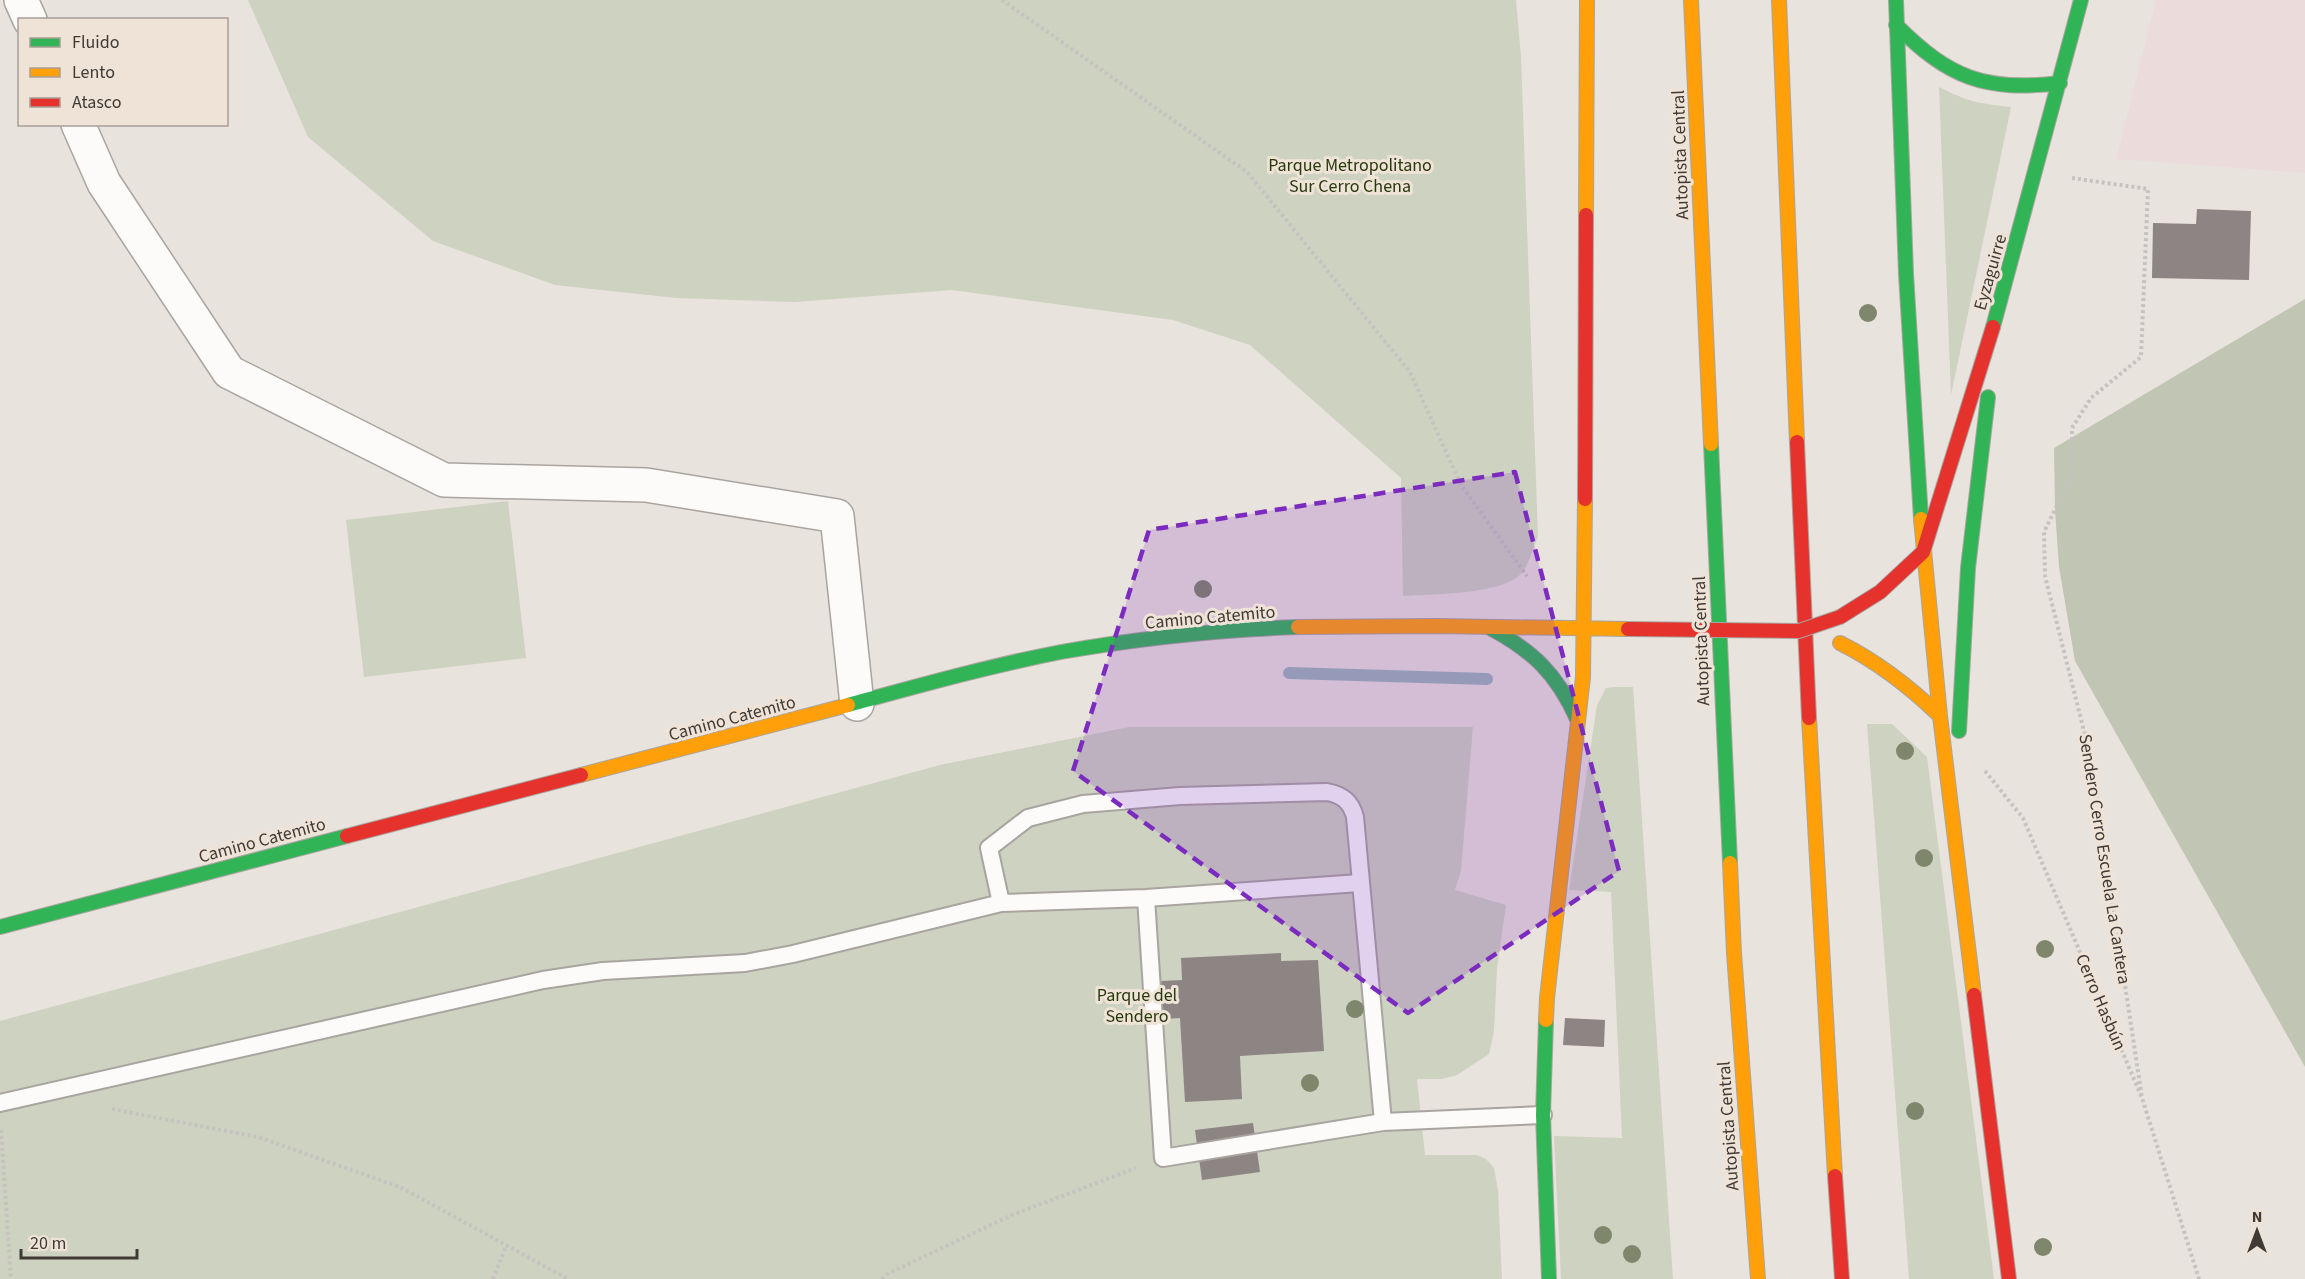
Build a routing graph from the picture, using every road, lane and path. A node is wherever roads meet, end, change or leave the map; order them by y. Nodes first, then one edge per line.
1 (21, 0) edge
2 (1002, 0) edge
3 (1587, 0) edge
4 (1691, 0) edge
5 (1779, 0) edge
6 (1896, 0) edge
7 (2081, 0) edge
8 (29, 18) edge
9 (1896, 25) junction
10 (2060, 83) junction
11 (79, 126) edge
12 (2068, 189) dead end
13 (2002, 298) junction
14 (1923, 552) junction
15 (1527, 576) dead end
16 (1486, 626) junction
17 (1586, 628) junction
18 (1799, 631) junction
19 (857, 704) junction
20 (1940, 716) junction
21 (1577, 719) junction
22 (1959, 745) junction
23 (1958, 858) junction
24 (1360, 884) junction
25 (1146, 898) junction
26 (1001, 903) junction
27 (0, 927) edge
28 (2142, 1098) junction
29 (0, 1103) edge
30 (101, 1107) dead end
31 (1543, 1115) junction
32 (1383, 1122) junction
33 (1, 1127) edge
34 (1162, 1158) junction
35 (506, 1246) junction
36 (11, 1279) edge
37 (493, 1279) edge
38 (568, 1279) edge
39 (882, 1279) edge
40 (1549, 1279) edge
41 (1758, 1279) edge
42 (1842, 1279) edge
43 (2009, 1279) edge
44 (2199, 1279) edge

1 - 8 street
2 - 15 path
3 - 17 main road
4 - 41 main road, Autopista Central
5 - 42 main road
6 - 9 main road
7 - 10 main road, Eyzaguirre
9 - 10 main road
9 - 14 main road
10 - 13 main road, Eyzaguirre
11 - 19 street
12 - 28 path, Sendero Cerro Escuela La Cantera
13 - 14 main road, Eyzaguirre
13 - 22 main road
14 - 18 main road, Camino Catemito, bridge
14 - 20 main road
16 - 17 main road, Camino Catemito
16 - 19 main road, Camino Catemito
16 - 21 main road, Camino Catemito
17 - 18 main road, Camino Catemito, bridge
17 - 21 main road
18 - 20 main road
19 - 27 main road, Camino Catemito
20 - 23 main road
21 - 31 main road
22 - 23 main road
22 - 28 path, Cerro Hasbún
23 - 43 main road
24 - 25 lane
24 - 26 lane
24 - 32 lane
25 - 26 lane
25 - 34 lane
26 - 29 lane
28 - 44 path, Cerro Hasbún
30 - 35 path
31 - 32 lane
31 - 40 main road
32 - 34 lane
33 - 36 path
34 - 39 path
35 - 37 path
35 - 38 path

